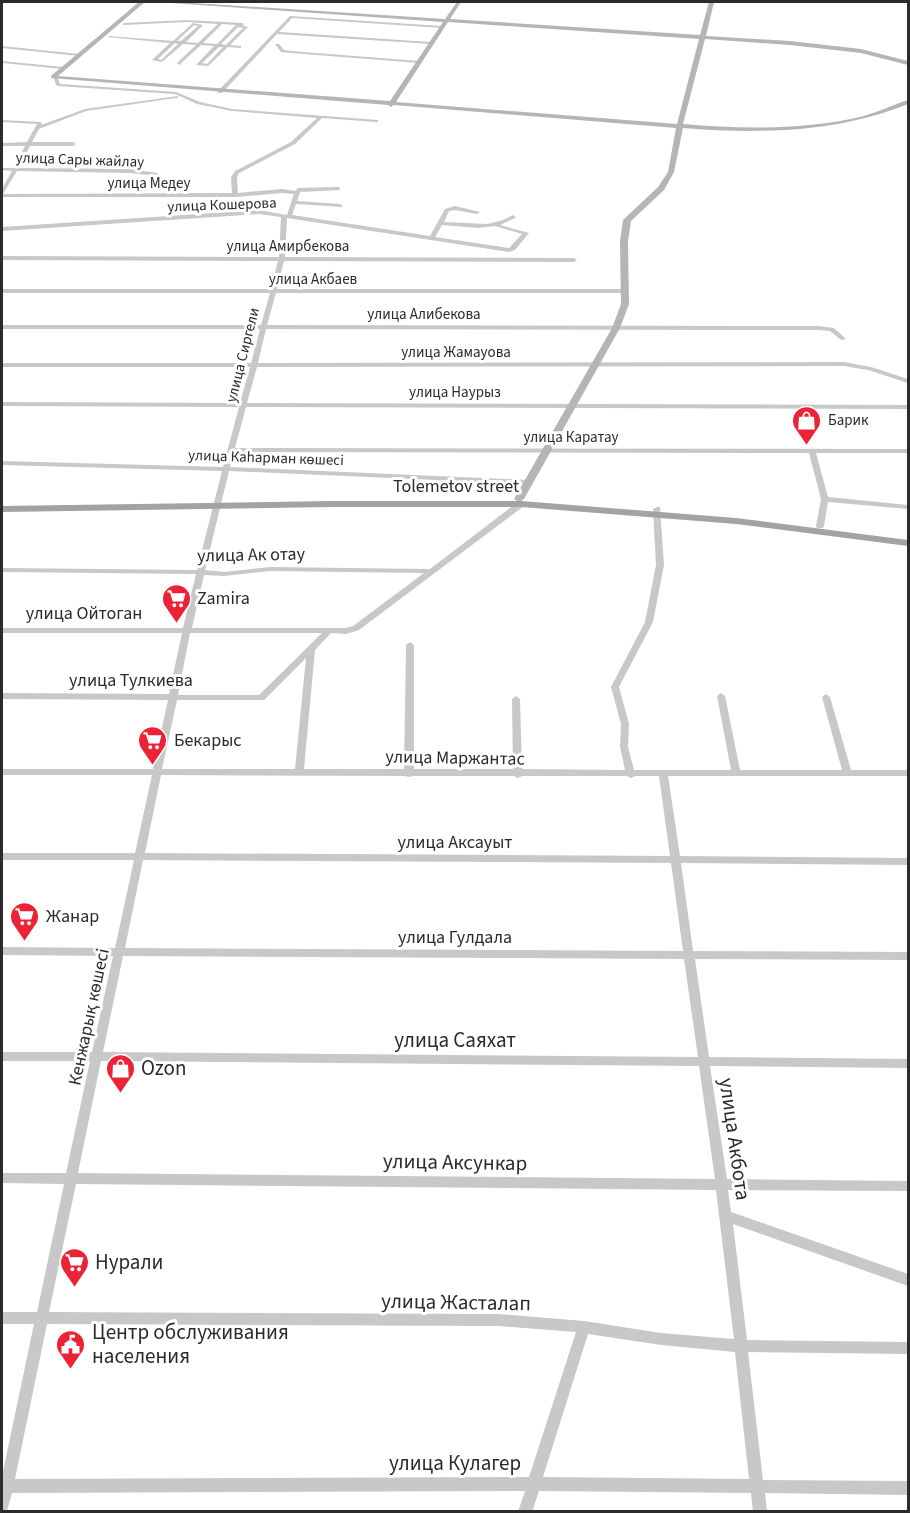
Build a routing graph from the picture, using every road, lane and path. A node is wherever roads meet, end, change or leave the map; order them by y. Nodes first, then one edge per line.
1 (140, 2) edge
2 (150, 2) edge
3 (160, 2) edge
4 (459, 2) edge
5 (712, 2) edge
6 (296, 11) junction
7 (291, 17) junction
8 (447, 21) junction
9 (222, 22) junction
10 (124, 24) junction
11 (248, 24) dead end
12 (442, 27) junction
13 (276, 33) junction
14 (109, 37) junction
15 (702, 38) junction
16 (174, 42) junction
17 (183, 43) junction
18 (431, 43) junction
19 (200, 44) junction
20 (218, 45) junction
21 (277, 45) dead end
22 (227, 46) junction
23 (2, 47) edge
24 (239, 47) dead end
25 (79, 55) junction
26 (2, 62) edge
27 (419, 62) junction
28 (909, 63) edge
29 (179, 64) dead end
30 (63, 68) junction
31 (58, 79) junction
32 (220, 92) junction
33 (181, 96) junction
34 (909, 102) edge
35 (391, 105) junction
36 (322, 116) junction
37 (2, 121) edge
38 (376, 121) dead end
39 (38, 125) junction
40 (680, 126) junction
41 (2, 144) edge
42 (30, 144) junction
43 (73, 144) dead end
44 (2, 170) edge
45 (15, 170) junction
46 (157, 175) dead end
47 (338, 189) dead end
48 (297, 193) junction
49 (2, 195) edge
50 (235, 195) junction
51 (294, 202) junction
52 (340, 206) dead end
53 (477, 212) dead end
54 (287, 215) junction
55 (513, 217) dead end
56 (440, 223) junction
57 (498, 226) junction
58 (2, 229) edge
59 (432, 238) junction
60 (2, 258) edge
61 (282, 258) junction
62 (574, 260) dead end
63 (2, 291) edge
64 (274, 291) junction
65 (624, 291) junction
66 (2, 327) edge
67 (264, 327) junction
68 (616, 328) junction
69 (843, 339) dead end
70 (2, 365) edge
71 (254, 365) junction
72 (592, 366) junction
73 (909, 381) edge
74 (2, 404) edge
75 (245, 405) junction
76 (573, 405) junction
77 (909, 407) edge
78 (232, 450) junction
79 (549, 450) junction
80 (909, 451) edge
81 (812, 452) junction
82 (2, 465) edge
83 (227, 469) junction
84 (529, 482) junction
85 (825, 499) junction
86 (520, 502) junction
87 (217, 503) junction
88 (2, 504) edge
89 (909, 507) edge
90 (2, 509) edge
91 (657, 511) junction
92 (820, 526) junction
93 (909, 537) edge
94 (909, 543) edge
95 (2, 570) edge
96 (429, 571) junction
97 (201, 572) junction
98 (2, 630) edge
99 (187, 630) junction
100 (328, 632) junction
101 (410, 645) dead end
102 (311, 650) junction
103 (2, 696) edge
104 (174, 696) junction
105 (721, 696) dead end
106 (826, 697) dead end
107 (516, 699) dead end
108 (2, 772) edge
109 (157, 772) junction
110 (299, 772) junction
111 (736, 772) junction
112 (663, 773) junction
113 (847, 773) junction
114 (909, 773) edge
115 (409, 774) junction
116 (631, 774) junction
117 (518, 775) junction
118 (2, 856) edge
119 (140, 857) junction
120 (676, 860) junction
121 (909, 861) edge
122 (2, 951) edge
123 (120, 952) junction
124 (690, 955) junction
125 (909, 956) edge
126 (2, 1056) edge
127 (97, 1057) junction
128 (705, 1062) junction
129 (909, 1063) edge
130 (2, 1178) edge
131 (70, 1179) junction
132 (722, 1186) junction
133 (909, 1186) edge
134 (726, 1216) junction
135 (909, 1280) edge
136 (2, 1318) edge
137 (39, 1318) junction
138 (584, 1327) junction
139 (739, 1346) junction
140 (909, 1348) edge
141 (532, 1484) junction
142 (4, 1486) edge
143 (756, 1487) junction
144 (909, 1488) edge
145 (2, 1506) edge
146 (525, 1512) edge
147 (760, 1512) edge

1 - 25 street
2 - 10 street
3 - 6 street
4 - 8 street
5 - 15 street
6 - 7 street
6 - 8 street
7 - 12 street
7 - 13 street
8 - 12 street
8 - 15 street
9 - 10 street
9 - 11 street
9 - 19 street
10 - 14 street
12 - 18 street
13 - 18 street
13 - 32 street
14 - 16 street
14 - 31 street
15 - 28 street
15 - 40 street
16 - 17 street
16 - 17 street
16 - 17 street
17 - 19 street
18 - 27 street
19 - 20 street
19 - 29 street
20 - 22 street
20 - 22 street
20 - 22 street
21 - 27 street
22 - 24 street
23 - 25 street
25 - 30 street
26 - 30 street
27 - 35 street
30 - 31 street
31 - 32 street
31 - 33 street
32 - 35 street
33 - 36 street
33 - 39 street
34 - 40 street
35 - 40 street
36 - 38 street
36 - 50 street
37 - 39 street
39 - 42 street
40 - 65 street
41 - 42 street
42 - 43 street
42 - 45 street
44 - 45 street, улица Сары жайлау
45 - 46 street, улица Сары жайлау
45 - 49 street
47 - 48 street, улица Медеу
48 - 50 street, улица Медеу
48 - 51 street, улица Сиргели
49 - 50 street, улица Медеу
51 - 52 street
51 - 54 street, улица Сиргели
53 - 56 street
54 - 58 street, улица Кошерова
54 - 59 street, улица Кошерова
54 - 61 street, улица Сиргели
55 - 57 street
56 - 57 street
56 - 59 street
57 - 59 street, улица Кошерова
60 - 61 street, улица Амирбекова
61 - 62 street, улица Амирбекова
61 - 64 street, улица Сиргели
63 - 64 street, улица Акбаев
64 - 65 street, улица Акбаев
64 - 67 street, улица Сиргели
65 - 68 street
66 - 67 street, улица Алибекова
67 - 68 street, улица Алибекова
67 - 71 street, улица Сиргели
68 - 69 street, улица Алибекова
68 - 72 street
70 - 71 street, улица Жамауова
71 - 72 street, улица Жамауова
71 - 75 street, улица Сиргели
72 - 73 street, улица Жамауова
72 - 76 street
74 - 75 street, улица Наурыз
75 - 76 street, улица Наурыз
75 - 78 street, улица Сиргели
76 - 77 street, улица Наурыз
76 - 79 street
78 - 79 street, улица Каратау
78 - 83 street, улица Сиргели
79 - 81 street, улица Каратау
79 - 84 street
80 - 81 street, улица Каратау
81 - 85 street
82 - 83 street, улица Каһарман көшесі
83 - 84 street, улица Каһарман көшесі
83 - 87 street, улица Сиргели
84 - 86 street
85 - 89 street
85 - 92 street
86 - 87 main road, Tolemetov street
86 - 91 main road, Tolemetov street
86 - 96 street
87 - 88 main road, Tolemetov street
87 - 90 main road, Tolemetov street
87 - 97 street, Кенжарық көшесі
91 - 92 main road, Tolemetov street
91 - 94 main road, Tolemetov street
91 - 116 street
92 - 93 main road, Tolemetov street
95 - 97 street, улица Ак отау
96 - 97 street, улица Ак отау
96 - 100 street, улица Ойтоган
97 - 99 street, Кенжарық көшесі
98 - 99 street, улица Ойтоган
99 - 100 street, улица Ойтоган
99 - 104 street, Кенжарық көшесі
100 - 102 street
101 - 115 street
102 - 104 street, улица Тулкиева
102 - 110 street
103 - 104 street, улица Тулкиева
104 - 109 street, Кенжарық көшесі
105 - 111 street
106 - 113 street
107 - 117 street
108 - 109 street, улица Маржантас
109 - 110 street, улица Маржантас
109 - 119 street, Кенжарық көшесі
110 - 115 street, улица Маржантас
111 - 112 street, улица Маржантас
111 - 113 street, улица Маржантас
112 - 116 street, улица Маржантас
112 - 120 street, улица Акбота
113 - 114 street, улица Маржантас
115 - 117 street, улица Маржантас
116 - 117 street, улица Маржантас
118 - 119 street, улица Аксауыт
119 - 120 street, улица Аксауыт
119 - 123 street, Кенжарық көшесі
120 - 121 street, улица Аксауыт
120 - 124 street, улица Акбота
122 - 123 street, улица Гулдала
123 - 124 street, улица Гулдала
123 - 127 street, Кенжарық көшесі
124 - 125 street, улица Гулдала
124 - 128 street, улица Акбота
126 - 127 street, улица Саяхат
127 - 128 street, улица Саяхат
127 - 131 street, Кенжарық көшесі
128 - 129 street, улица Саяхат
128 - 132 street, улица Акбота
130 - 131 street, улица Аксункар
131 - 132 street, улица Аксункар
131 - 137 street, Кенжарық көшесі
132 - 133 street, улица Аксункар
132 - 134 street, улица Акбота
134 - 135 street
134 - 139 street, улица Акбота
136 - 137 street, улица Жасталап
137 - 138 street, улица Жасталап
137 - 142 street, Кенжарық көшесі
138 - 139 street, улица Жасталап
138 - 141 street
139 - 140 street, улица Жасталап
139 - 143 street, улица Акбота
141 - 142 street, улица Кулагер
141 - 143 street, улица Кулагер
141 - 146 street
142 - 145 street, Кенжарық көшесі
143 - 144 street, улица Кулагер
143 - 147 street, улица Акбота

